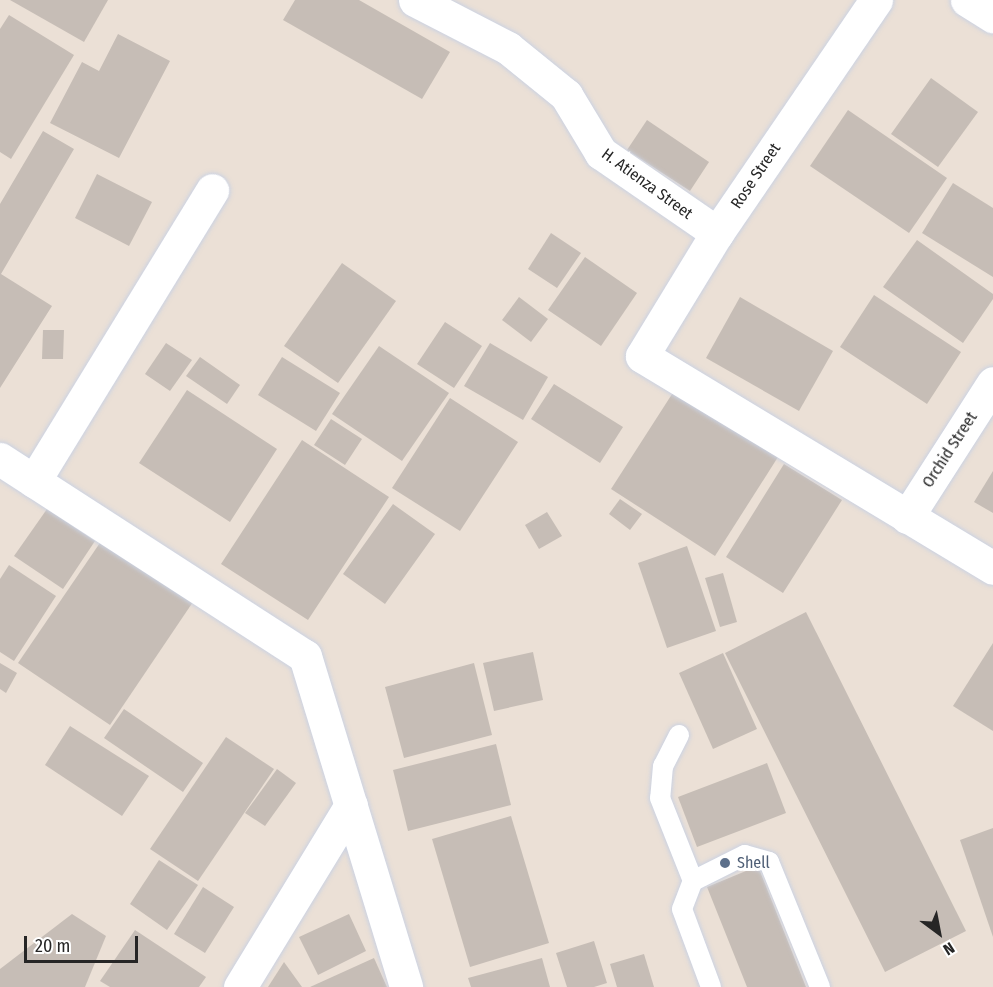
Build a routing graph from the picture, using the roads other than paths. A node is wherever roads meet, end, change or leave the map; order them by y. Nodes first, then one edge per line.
1 (415, 0) edge
2 (876, 0) edge
3 (967, 0) edge
4 (993, 16) edge
5 (212, 190) dead end
6 (717, 233) junction
7 (993, 383) edge
8 (0, 459) edge
9 (34, 481) junction
10 (907, 517) junction
11 (993, 568) edge
12 (679, 735) dead end
13 (351, 805) junction
14 (693, 881) junction
15 (240, 987) edge
16 (406, 987) edge
17 (711, 987) edge
18 (820, 987) edge

1 - 6 street, H. Atienza Street
2 - 6 street, Rose Street
3 - 4 street
5 - 9 street
6 - 10 street, Rose Street
7 - 10 street, Orchid Street
8 - 9 street
9 - 13 street
10 - 11 street
12 - 14 lane
13 - 15 street
13 - 16 street
14 - 17 lane
14 - 18 lane

